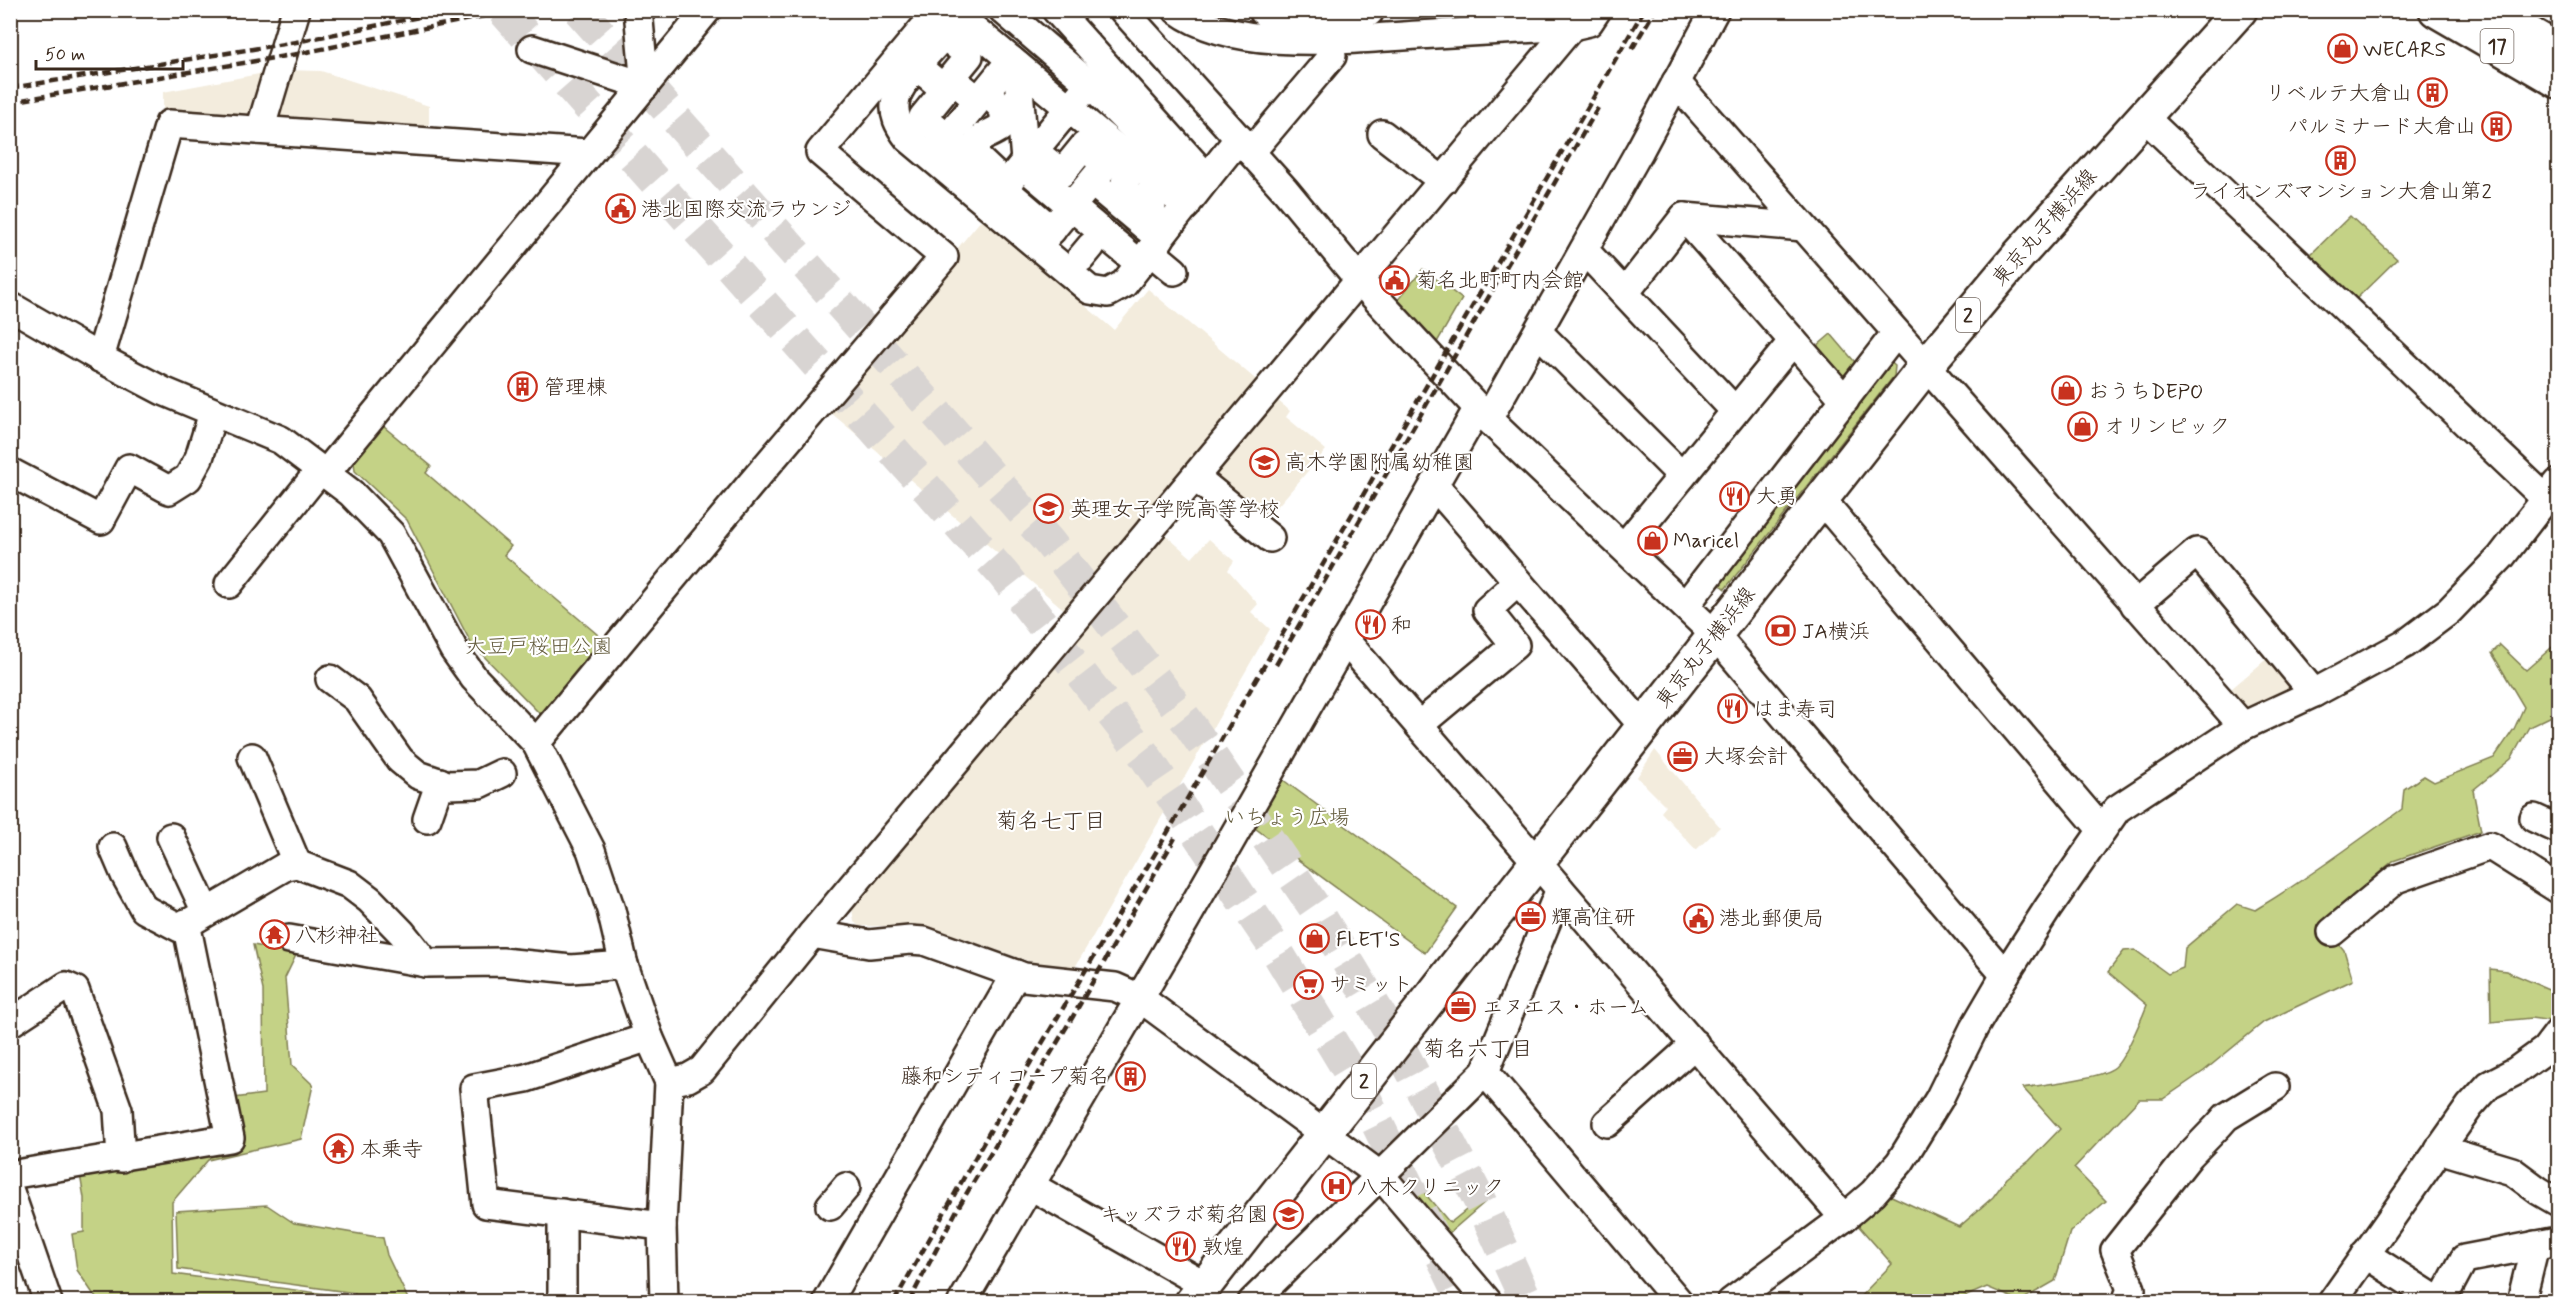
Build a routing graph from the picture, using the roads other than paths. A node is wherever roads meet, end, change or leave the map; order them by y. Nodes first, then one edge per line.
1 (296, 10) edge
2 (638, 10) edge
3 (708, 10) edge
4 (1003, 10) edge
5 (1056, 10) edge
6 (1123, 10) edge
7 (1177, 10) edge
8 (1266, 10) edge
9 (1367, 10) edge
10 (1715, 10) edge
11 (2240, 10) edge
12 (2436, 10) edge
13 (2488, 10) edge
14 (1604, 11) edge
15 (953, 19) edge
16 (1572, 26) junction
17 (532, 49) dead end
18 (2559, 50) edge
19 (1332, 56) dead end
20 (1014, 63) junction
21 (917, 66) junction
22 (1097, 74) junction
23 (2559, 81) edge
24 (1676, 82) junction
25 (645, 86) junction
26 (981, 97) junction
27 (1069, 108) junction
28 (2143, 116) junction
29 (260, 130) junction
30 (1382, 134) dead end
31 (1245, 145) junction
32 (939, 147) junction
33 (588, 153) junction
34 (1113, 165) junction
35 (1011, 178) junction
36 (1443, 181) junction
37 (1197, 192) junction
38 (1684, 217) junction
39 (1055, 226) junction
40 (1803, 227) junction
41 (1584, 250) junction
42 (1145, 252) junction
43 (1174, 271) dead end
44 (1360, 281) junction
45 (1625, 293) junction
46 (10, 306) edge
47 (1539, 332) junction
48 (1896, 333) junction
49 (1793, 341) junction
50 (100, 358) junction
51 (1925, 367) junction
52 (1845, 400) junction
53 (1736, 411) junction
54 (213, 413) junction
55 (1483, 413) junction
56 (323, 471) junction
57 (10, 472) edge
58 (1682, 476) junction
59 (1195, 477) junction
60 (1434, 485) junction
61 (2553, 491) edge
62 (1820, 498) junction
63 (1270, 538) dead end
64 (1624, 547) junction
65 (1518, 582) junction
66 (229, 584) dead end
67 (1685, 606) junction
68 (2135, 606) junction
69 (1715, 635) junction
70 (1345, 640) junction
71 (330, 679) dead end
72 (2314, 693) junction
73 (1419, 725) junction
74 (1643, 726) junction
75 (2243, 726) junction
76 (536, 743) junction
77 (252, 757) dead end
78 (502, 773) dead end
79 (440, 782) junction
80 (426, 819) dead end
81 (2534, 819) dead end
82 (2101, 829) junction
83 (2559, 829) edge
84 (171, 837) dead end
85 (113, 847) dead end
86 (1537, 862) junction
87 (297, 864) junction
88 (1560, 889) junction
89 (2559, 889) edge
90 (196, 918) junction
91 (2332, 932) dead end
92 (812, 934) junction
93 (289, 939) dead end
94 (426, 963) junction
95 (624, 965) junction
96 (1016, 974) junction
97 (2005, 975) junction
98 (1140, 998) junction
99 (10, 1023) edge
100 (649, 1037) junction
101 (1695, 1044) junction
102 (2554, 1044) edge
103 (1485, 1072) junction
104 (669, 1082) junction
105 (2275, 1087) dead end
106 (1608, 1123) dead end
107 (1324, 1132) junction
108 (2439, 1149) junction
109 (121, 1158) junction
110 (10, 1176) edge
111 (1381, 1176) junction
112 (1031, 1186) junction
113 (10, 1192) edge
114 (2558, 1202) edge
115 (562, 1212) junction
116 (1844, 1218) junction
117 (662, 1227) junction
118 (2547, 1243) edge
119 (2365, 1254) junction
120 (1198, 1293) edge
121 (1264, 1297) edge
122 (48, 1302) edge
123 (562, 1302) edge
124 (664, 1302) edge
125 (827, 1302) edge
126 (962, 1302) edge
127 (1488, 1302) edge
128 (1679, 1302) edge
129 (1731, 1302) edge
130 (2126, 1302) edge
131 (2331, 1302) edge
132 (2441, 1302) edge
133 (2521, 1302) edge

1 - 29 street
2 - 25 street
3 - 25 street
4 - 22 street
5 - 22 street
6 - 31 street
7 - 16 street
8 - 9 main road
10 - 24 street
11 - 28 main road, 東京丸子横浜線 / 2
12 - 23 main road, 17
13 - 18 main road, 17
14 - 16 street
15 - 20 street
15 - 21 street
15 - 26 street
15 - 76 street
16 - 36 street
17 - 25 street
19 - 31 street
20 - 26 street
20 - 27 street
20 - 35 street
21 - 32 street
21 - 32 street
22 - 27 street
22 - 37 street
24 - 40 street
24 - 41 street
25 - 33 street
26 - 32 street
26 - 35 street
27 - 34 street
27 - 35 street
28 - 51 main road, 東京丸子横浜線 / 2
28 - 61 street
29 - 33 street
29 - 50 street
30 - 36 street
31 - 37 street
31 - 44 street
32 - 35 street
33 - 56 street
34 - 35 street
34 - 37 street
34 - 39 street
34 - 42 street
34 - 42 street
35 - 39 street
36 - 44 street
37 - 42 street
38 - 40 street
38 - 45 street
38 - 49 street
39 - 42 street
39 - 42 street
39 - 42 street
40 - 48 street
41 - 45 street
41 - 47 street
42 - 43 street
44 - 55 street
44 - 59 street
45 - 53 street
46 - 50 street
47 - 55 street
47 - 58 street
48 - 51 street
48 - 52 street
49 - 52 street
49 - 53 street
50 - 54 street
51 - 62 main road, 東京丸子横浜線 / 2
51 - 68 street
52 - 67 street
53 - 58 street
54 - 56 street
54 - 57 street
55 - 60 street
55 - 64 street
56 - 66 street
56 - 76 street
58 - 64 street
59 - 63 street
59 - 92 street
60 - 65 street
60 - 70 street
61 - 72 street
62 - 69 main road, 東京丸子横浜線 / 2
62 - 82 street
64 - 67 street
65 - 73 street
65 - 74 street
67 - 69 street
68 - 72 street
68 - 75 street
69 - 74 main road, 東京丸子横浜線 / 2
69 - 97 street
70 - 73 street
70 - 98 street
71 - 79 street
72 - 75 street
73 - 86 street
74 - 86 main road, 東京丸子横浜線 / 2
75 - 82 street
76 - 95 street
77 - 87 street
78 - 79 street
79 - 80 street
81 - 83 street
82 - 97 street
84 - 90 street
85 - 90 street
86 - 88 street
86 - 107 main road, 東京丸子横浜線 / 2
87 - 90 street
87 - 94 street
88 - 101 street
88 - 103 street
89 - 91 street
90 - 109 street
92 - 96 street
92 - 104 street
93 - 94 street
94 - 95 street
95 - 100 street
96 - 98 street
96 - 125 street
97 - 116 street
98 - 107 street
98 - 112 street
99 - 109 street
100 - 104 street
100 - 115 street
101 - 106 street
101 - 116 street
102 - 108 street
103 - 111 street
103 - 128 street
104 - 117 street
105 - 130 street
107 - 111 street
107 - 120 main road, 東京丸子横浜線 / 2
108 - 114 street
108 - 119 street
109 - 110 street
111 - 121 street
111 - 127 street
112 - 120 street
112 - 126 street
113 - 122 street
115 - 117 street
115 - 123 street
116 - 129 street
117 - 124 street
118 - 132 street
118 - 133 street
119 - 131 street
119 - 132 street

